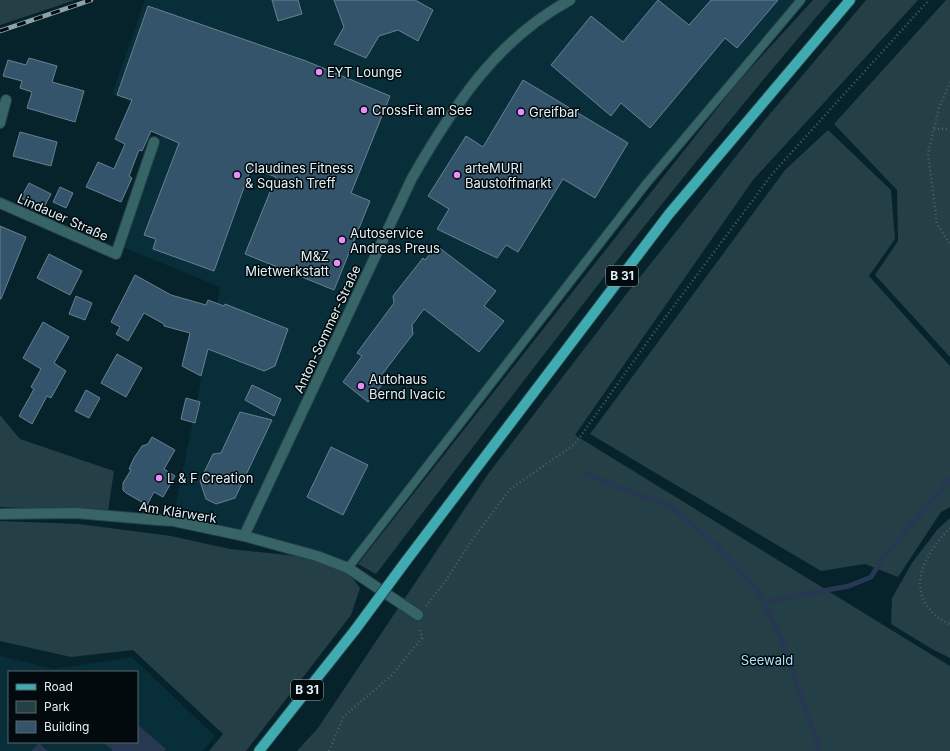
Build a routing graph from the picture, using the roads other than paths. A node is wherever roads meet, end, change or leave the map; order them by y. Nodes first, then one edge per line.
1 (570, 0) edge
2 (801, 0) edge
3 (850, 0) edge
4 (6, 100) dead end
5 (0, 124) edge
6 (154, 142) dead end
7 (0, 203) edge
8 (0, 514) edge
9 (244, 536) junction
10 (348, 568) junction
11 (418, 615) road end
12 (259, 751) edge

1 - 9 street, Anton-Sommer-Straße
2 - 10 lane
3 - 12 main road, B 31, bridge
4 - 5 street
6 - 7 street, Lindauer Straße
8 - 9 street, Am Klärwerk
9 - 10 street, Am Klärwerk
10 - 11 street, Am Klärwerk

